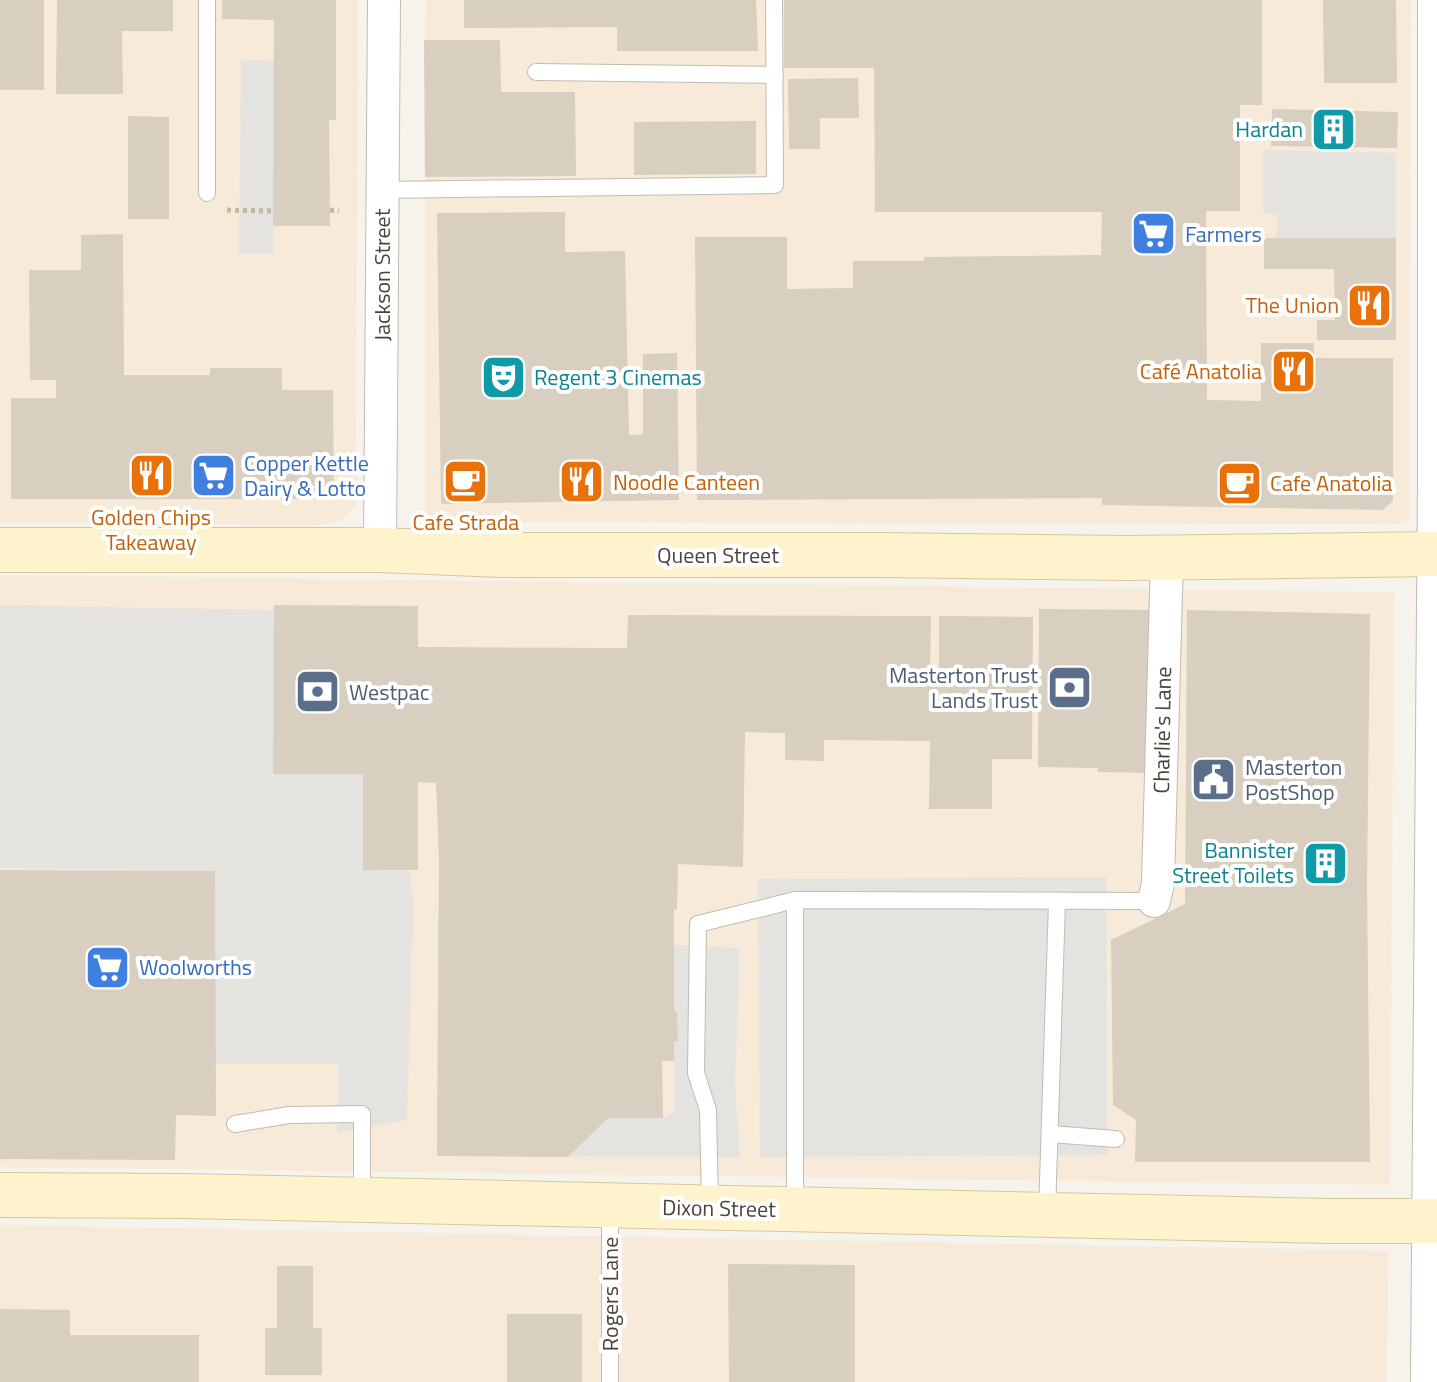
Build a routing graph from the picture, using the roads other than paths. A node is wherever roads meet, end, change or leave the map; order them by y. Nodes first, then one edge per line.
1 (207, 0) edge
2 (384, 0) edge
3 (774, 0) edge
4 (1434, 0) edge
5 (536, 72) dead end
6 (775, 75) junction
7 (382, 190) junction
8 (207, 193) dead end
9 (0, 550) edge
10 (380, 550) junction
11 (1435, 555) edge
12 (1167, 557) junction
13 (795, 900) junction
14 (1154, 901) joint
15 (1057, 902) junction
16 (235, 1124) dead end
17 (1050, 1134) junction
18 (1116, 1139) dead end
19 (0, 1195) edge
20 (362, 1200) junction
21 (610, 1205) junction
22 (710, 1207) junction
23 (795, 1209) junction
24 (1047, 1215) junction
25 (1433, 1221) edge
26 (610, 1382) edge
27 (1427, 1382) edge

1 - 8 lane
2 - 7 street, Jackson Street
3 - 6 lane
4 - 11 street
5 - 6 lane
6 - 7 lane
7 - 10 street, Jackson Street
9 - 10 main road, Queen Street
10 - 12 main road, Queen Street
11 - 12 main road, Queen Street
11 - 25 street
12 - 14 street, Charlie's Lane
13 - 15 lane
13 - 22 lane
13 - 23 lane
14 - 15 lane
15 - 17 lane
16 - 20 lane
17 - 18 lane
17 - 24 lane
19 - 20 main road, Dixon Street
20 - 21 main road, Dixon Street
21 - 22 main road, Dixon Street
21 - 26 lane, Rogers Lane
22 - 23 main road, Dixon Street
23 - 24 main road, Dixon Street
24 - 25 main road, Dixon Street
25 - 27 street

